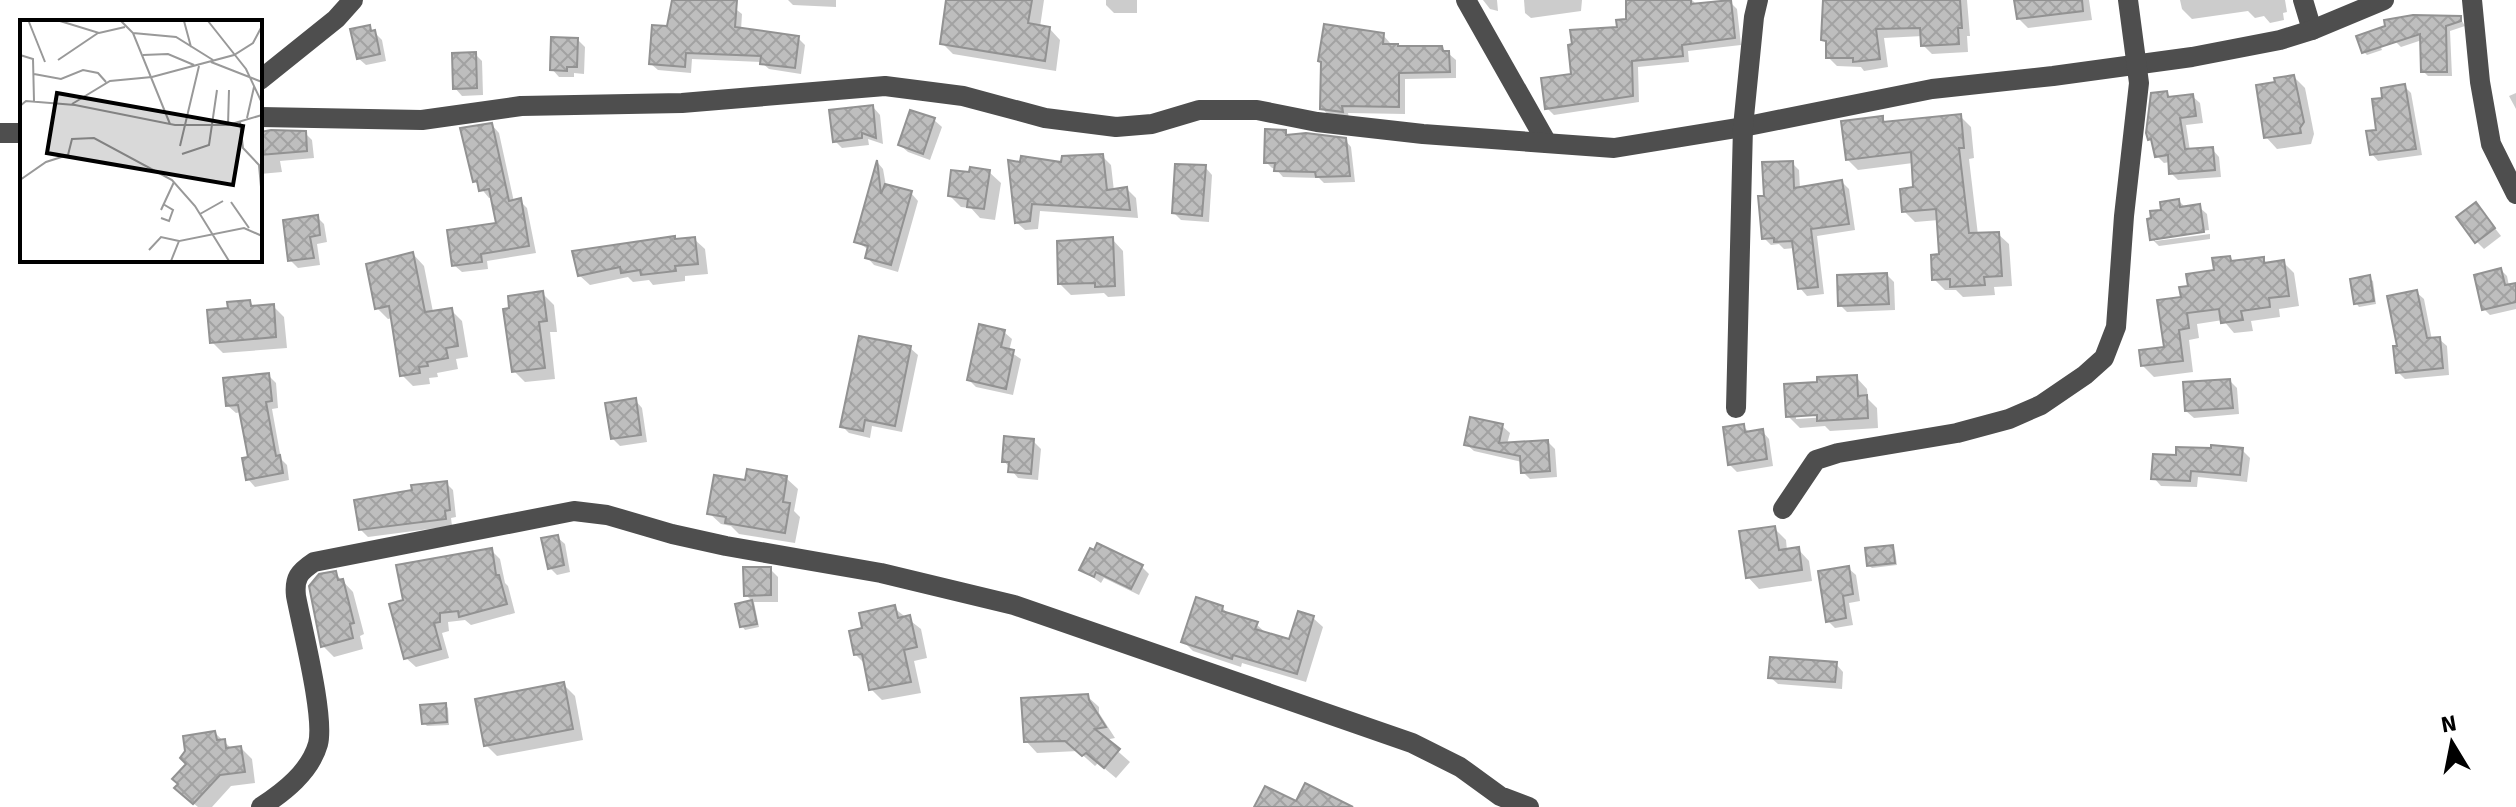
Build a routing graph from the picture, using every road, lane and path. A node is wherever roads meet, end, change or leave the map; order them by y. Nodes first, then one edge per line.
1 (353, 0) edge
2 (1466, 0) edge
3 (1758, 0) edge
4 (2128, 0) edge
5 (2303, 0) edge
6 (2384, 0) edge
7 (2472, 0) edge
8 (2312, 30) junction
9 (2136, 65) junction
10 (262, 78) edge
11 (262, 117) edge
12 (1743, 127) junction
13 (1547, 143) junction
14 (2516, 194) edge
15 (1736, 408) dead end
16 (1783, 509) dead end
17 (261, 807) edge
18 (1529, 807) edge

1 - 10 street
2 - 13 street
3 - 12 street
4 - 9 street
5 - 8 street
6 - 8 street
7 - 14 street
8 - 9 street
9 - 12 street
9 - 16 street
11 - 13 street
12 - 13 street
12 - 15 street
17 - 18 street

